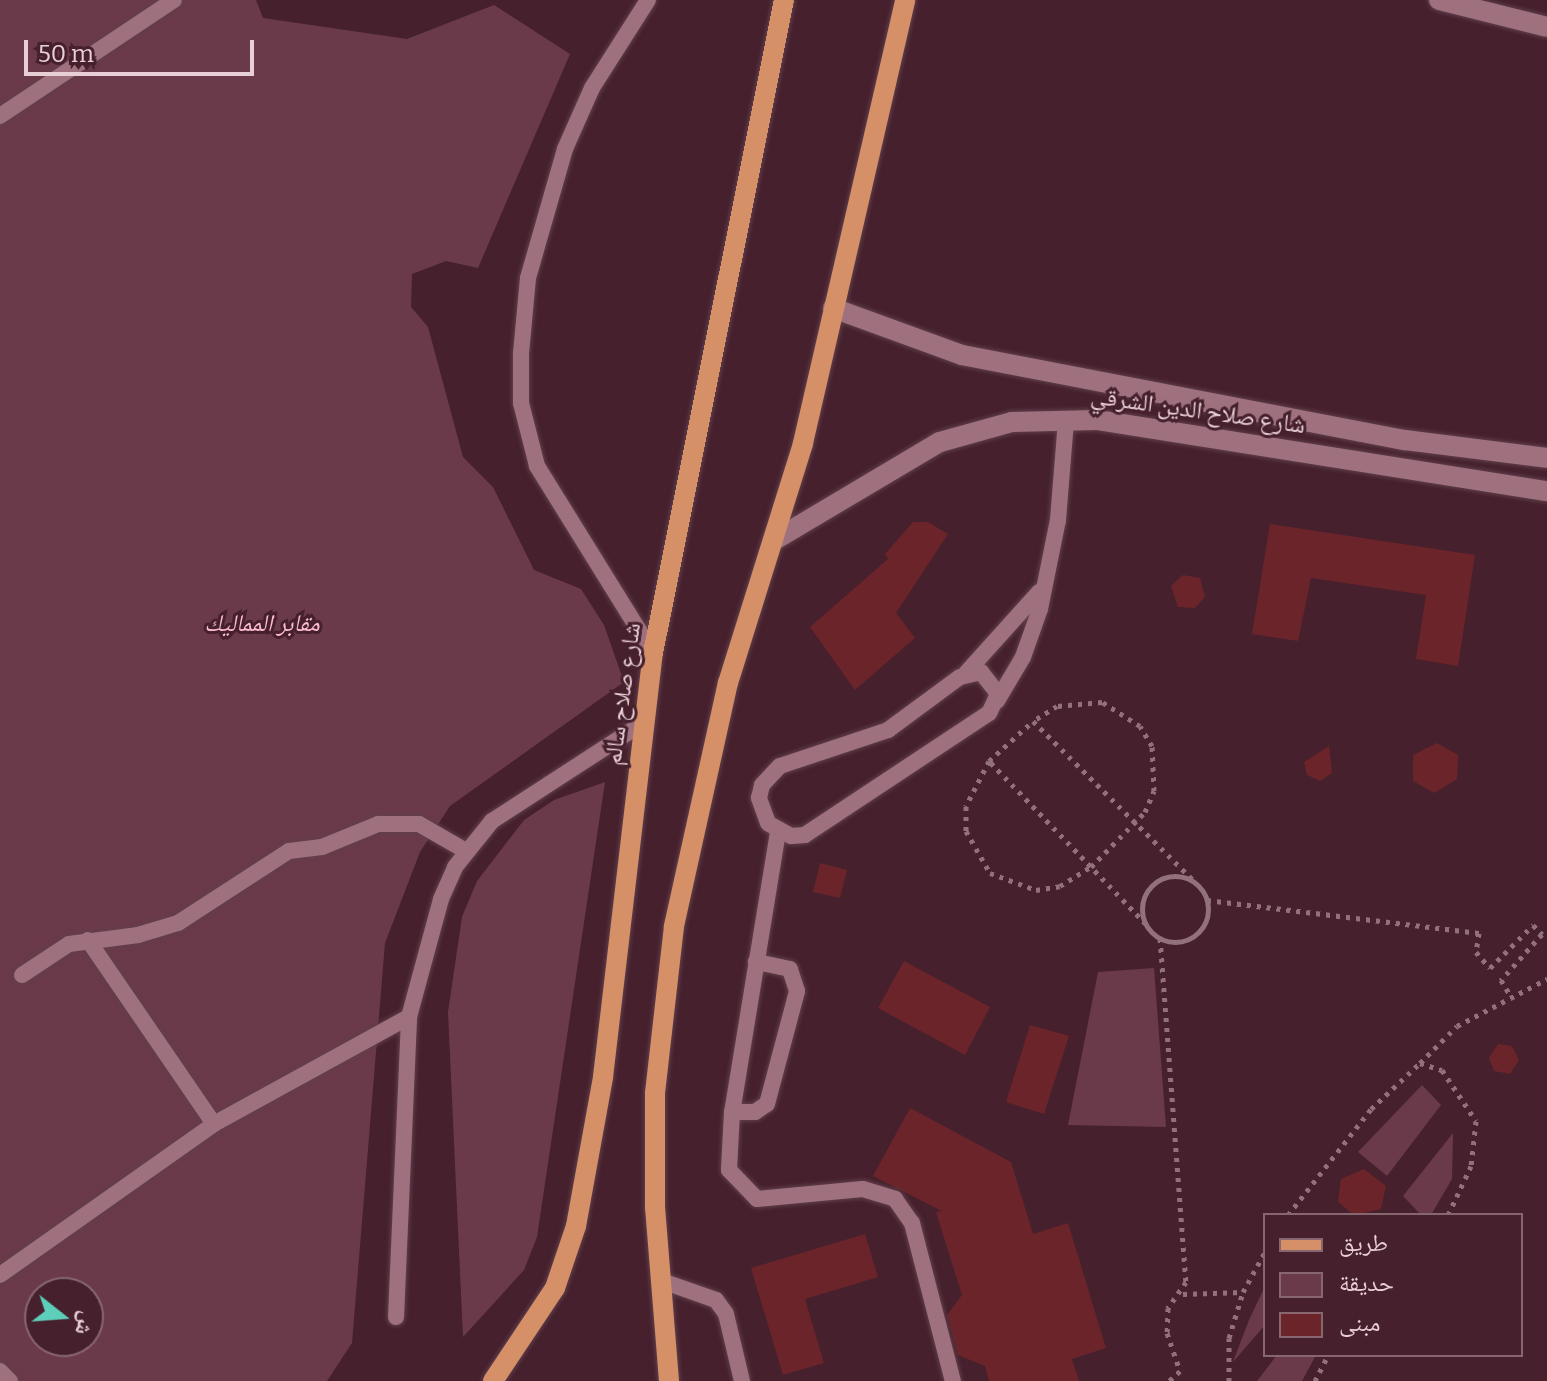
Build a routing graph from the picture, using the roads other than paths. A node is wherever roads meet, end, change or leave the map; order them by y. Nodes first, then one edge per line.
1 (174, 0) edge
2 (648, 0) edge
3 (784, 0) edge
4 (905, 0) edge
5 (1439, 0) edge
6 (1547, 27) edge
7 (0, 116) edge
8 (833, 308) junction
9 (1066, 420) junction
10 (1547, 458) edge
11 (1547, 491) edge
12 (773, 541) junction
13 (1045, 584) junction
14 (653, 653) junction
15 (966, 673) junction
16 (997, 701) junction
17 (643, 723) junction
18 (778, 832) junction
19 (466, 851) junction
20 (88, 940) junction
21 (756, 962) junction
22 (22, 975) dead end
23 (409, 1017) junction
24 (732, 1112) junction
25 (214, 1124) junction
26 (0, 1275) edge
27 (659, 1280) junction
28 (396, 1317) dead end
29 (0, 1371) edge
30 (10, 1381) edge
31 (493, 1381) edge
32 (669, 1381) edge
33 (742, 1381) edge
34 (953, 1381) edge

1 - 7 lane
2 - 14 lane
3 - 14 main road, شارع صلاح سالم
4 - 8 main road
5 - 6 main road
8 - 10 main road, شارع صلاح الدين الشرقي
8 - 12 main road
9 - 11 main road, شارع صلاح الدين الشرقي
9 - 12 main road, شارع صلاح الدين الشرقي
9 - 13 lane
12 - 27 main road
13 - 15 lane
13 - 16 lane
14 - 17 main road, شارع صلاح سالم
15 - 16 lane
15 - 18 lane
16 - 18 lane
17 - 19 lane
17 - 31 main road, شارع صلاح سالم
18 - 21 lane
19 - 20 lane
19 - 23 lane
20 - 22 lane
20 - 25 lane
21 - 24 lane
21 - 24 lane
23 - 25 lane
23 - 28 lane
24 - 34 lane
25 - 26 lane
27 - 32 main road
27 - 33 lane
29 - 30 lane

